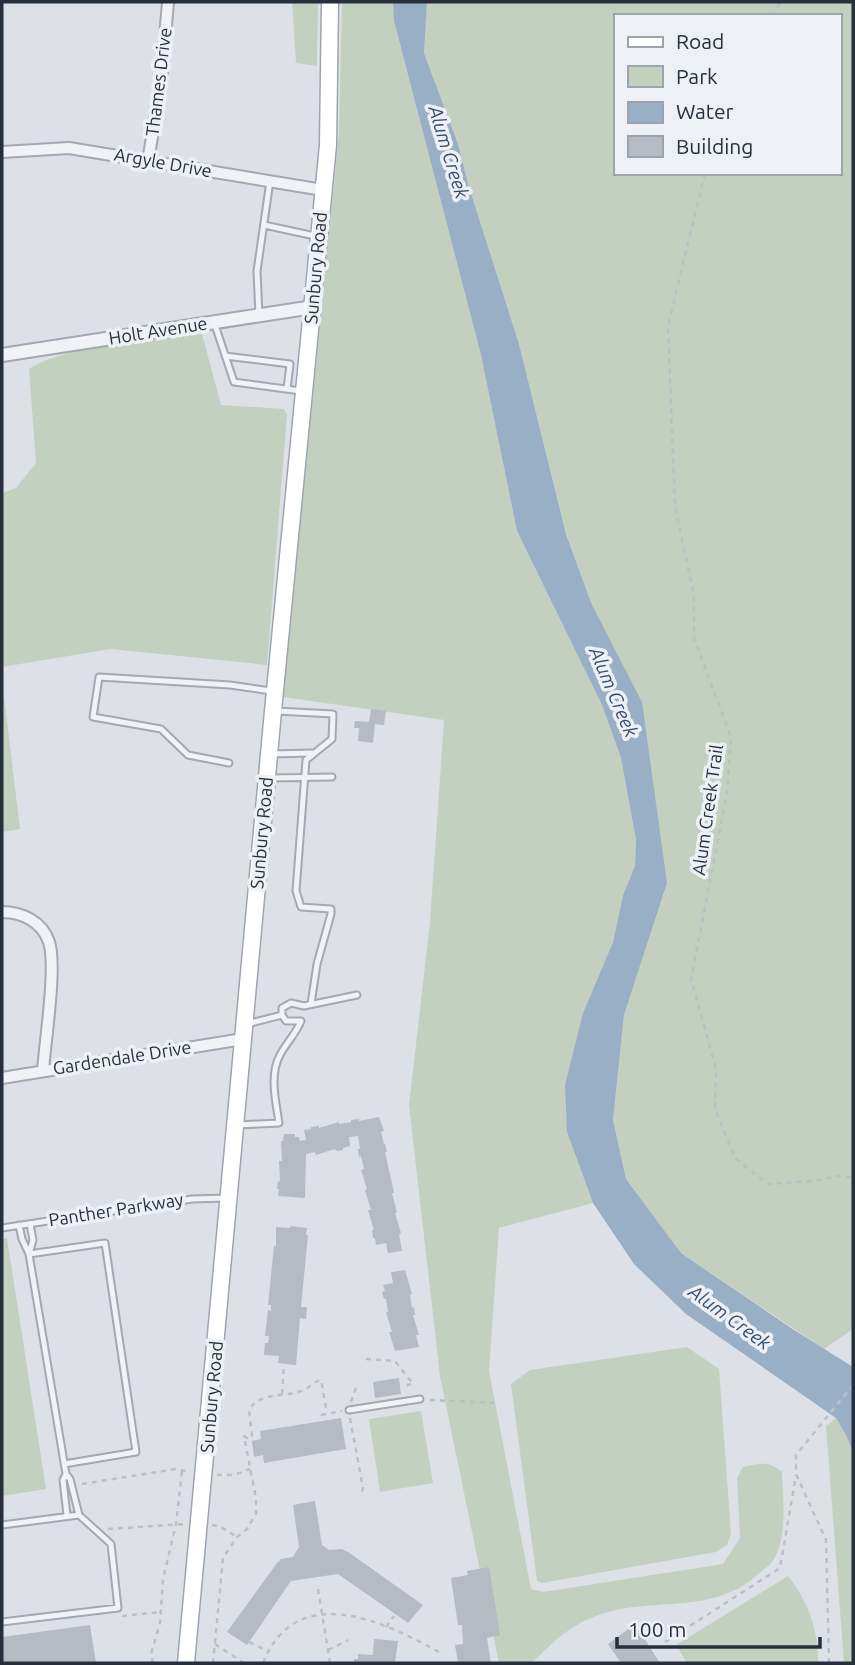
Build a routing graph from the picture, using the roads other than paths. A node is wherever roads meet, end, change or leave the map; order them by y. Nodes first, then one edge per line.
1 (168, 2) edge
2 (330, 2) edge
3 (2, 152) edge
4 (148, 161) junction
5 (270, 181) junction
6 (323, 190) junction
7 (264, 225) junction
8 (319, 237) junction
9 (313, 307) junction
10 (259, 316) junction
11 (214, 322) junction
12 (2, 355) edge
13 (225, 356) junction
14 (295, 390) junction
15 (274, 692) junction
16 (273, 711) junction
17 (313, 753) junction
18 (269, 754) junction
19 (229, 763) dead end
20 (332, 777) dead end
21 (267, 778) junction
22 (304, 778) junction
23 (2, 912) edge
24 (357, 995) dead end
25 (308, 1005) junction
26 (282, 1015) junction
27 (301, 1021) junction
28 (243, 1032) junction
29 (43, 1071) junction
30 (2, 1078) edge
31 (235, 1125) junction
32 (230, 1198) junction
33 (30, 1224) junction
34 (19, 1225) junction
35 (2, 1228) edge
36 (29, 1254) junction
37 (420, 1399) road end
38 (349, 1410) road end
39 (64, 1464) junction
40 (66, 1474) junction
41 (67, 1515) junction
42 (79, 1515) junction
43 (2, 1525) edge
44 (2, 1622) edge
45 (186, 1663) edge

1 - 4 street, Thames Drive
2 - 6 main road, Sunbury Road
3 - 4 street, Argyle Drive
4 - 5 street, Argyle Drive
5 - 6 street, Argyle Drive
5 - 7 lane
6 - 8 main road, Sunbury Road
7 - 8 lane
7 - 10 lane
8 - 9 main road, Sunbury Road
9 - 10 street, Holt Avenue
9 - 14 main road, Sunbury Road
10 - 11 street, Holt Avenue
11 - 12 street, Holt Avenue
11 - 13 lane
13 - 14 lane
13 - 14 lane
14 - 15 main road, Sunbury Road
15 - 16 main road, Sunbury Road
15 - 19 lane
16 - 17 lane
16 - 18 main road, Sunbury Road
17 - 18 lane
17 - 22 lane
18 - 21 main road, Sunbury Road
20 - 22 lane
21 - 22 lane
21 - 28 main road, Sunbury Road
22 - 25 lane
23 - 29 street
24 - 25 lane
25 - 26 lane
25 - 27 lane
26 - 27 lane
26 - 28 lane
27 - 31 lane
28 - 29 street, Gardendale Drive
28 - 31 main road, Sunbury Road
29 - 30 street, Gardendale Drive
31 - 32 main road, Sunbury Road
32 - 33 lane, Panther Parkway
32 - 45 main road, Sunbury Road
33 - 34 lane, Panther Parkway
33 - 36 lane
34 - 35 lane, Panther Parkway
34 - 36 lane
36 - 39 lane
36 - 39 lane
37 - 38 lane
39 - 40 lane
40 - 41 lane
40 - 42 lane
41 - 42 lane
41 - 43 lane
42 - 44 lane

